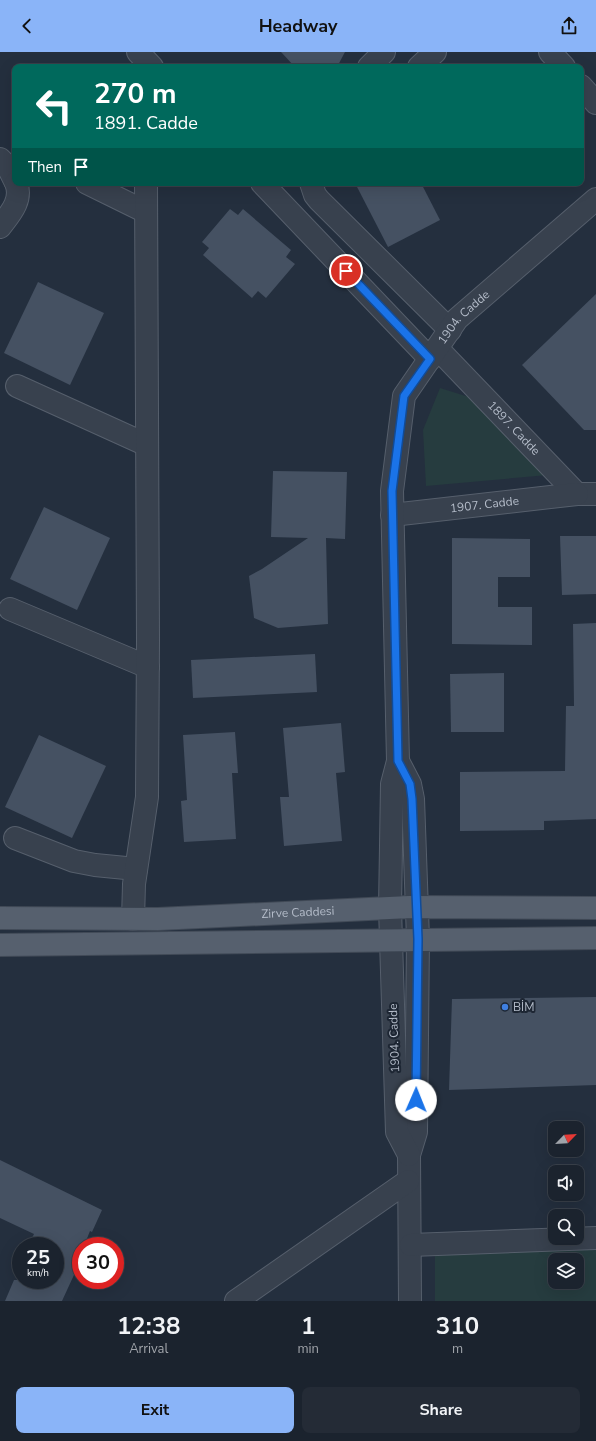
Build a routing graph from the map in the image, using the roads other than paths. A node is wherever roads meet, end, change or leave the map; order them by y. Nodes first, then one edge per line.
1 (138, 52) edge
2 (384, 52) edge
3 (435, 52) edge
4 (550, 52) edge
5 (149, 64) edge
6 (372, 64) edge
7 (422, 64) edge
8 (561, 64) edge
9 (584, 89) edge
10 (596, 103) edge
11 (0, 159) edge
12 (12, 176) edge
13 (17, 186) edge
14 (93, 186) edge
15 (146, 186) edge
16 (265, 186) edge
17 (312, 186) edge
18 (596, 198) edge
19 (146, 212) junction
20 (0, 227) edge
21 (450, 330) junction
22 (433, 354) junction
23 (17, 386) dead end
24 (147, 445) junction
25 (587, 494) edge
26 (392, 515) junction
27 (10, 609) dead end
28 (148, 667) junction
29 (398, 761) junction
30 (15, 838) dead end
31 (136, 869) junction
32 (416, 907) junction
33 (390, 908) junction
34 (596, 908) edge
35 (0, 918) edge
36 (133, 919) junction
37 (596, 938) edge
38 (418, 939) junction
39 (390, 940) junction
40 (0, 945) edge
41 (409, 1154) junction
42 (408, 1180) junction
43 (596, 1238) edge
44 (411, 1245) junction
45 (236, 1301) edge
46 (410, 1301) edge

1 - 5 street
2 - 6 street
3 - 7 street
4 - 8 street
9 - 10 street
11 - 12 street
13 - 20 street
14 - 19 street
15 - 19 street
16 - 22 street, 1897. Cadde
17 - 21 street
18 - 21 street, 1904. Cadde
19 - 24 street
21 - 22 street, 1904. Cadde
22 - 25 street, 1897. Cadde
22 - 26 street, 1904. Cadde
23 - 24 street
24 - 28 street
25 - 26 street, 1907. Cadde
26 - 29 street, 1904. Cadde
27 - 28 street
28 - 31 street
29 - 32 street, 1904. Cadde
29 - 33 street, 1904. Cadde
30 - 31 street
31 - 36 street
32 - 33 main road, Zirve Caddesi
32 - 34 main road, Zirve Caddesi
32 - 38 street, 1904. Cadde
33 - 36 main road, Zirve Caddesi
33 - 39 street, 1904. Cadde
35 - 36 main road, Zirve Caddesi
37 - 38 main road
38 - 39 main road
38 - 41 street, 1904. Cadde
39 - 40 main road
39 - 41 street, 1904. Cadde
41 - 42 street
42 - 44 street
42 - 45 street
43 - 44 street
44 - 46 street

